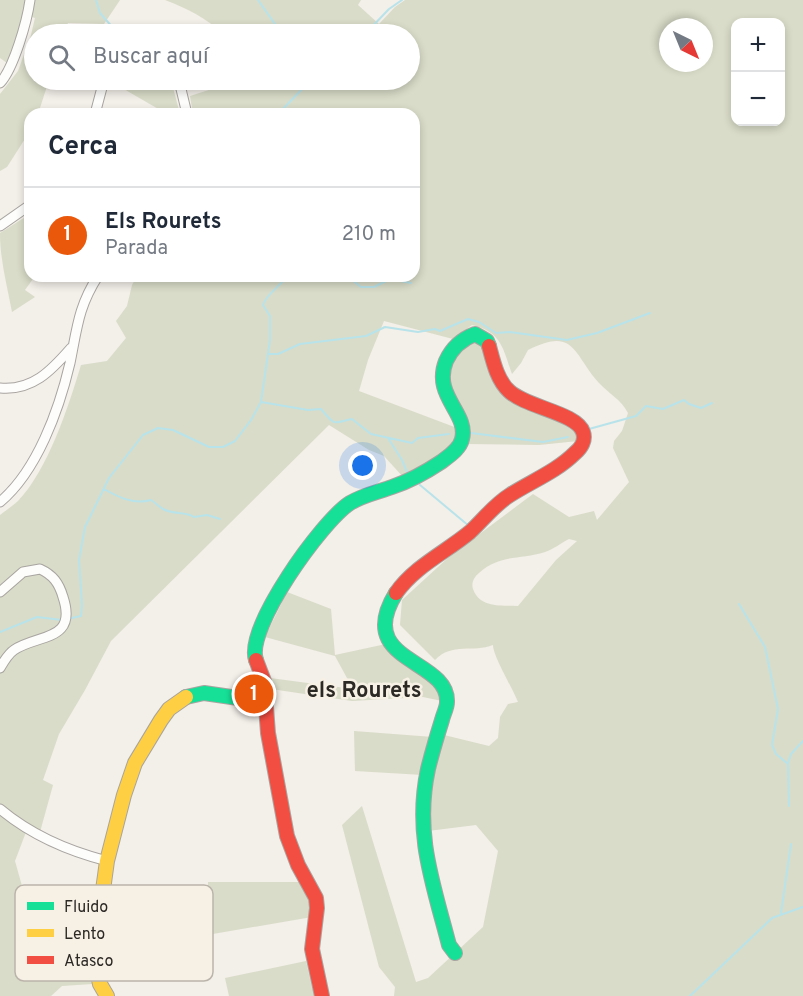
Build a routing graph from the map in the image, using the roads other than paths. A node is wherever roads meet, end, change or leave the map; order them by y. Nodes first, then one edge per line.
1 (30, 0) edge
2 (0, 83) edge
3 (101, 90) edge
4 (180, 90) edge
5 (97, 108) edge
6 (185, 108) edge
7 (24, 209) edge
8 (0, 226) edge
9 (95, 282) edge
10 (72, 347) junction
11 (0, 388) edge
12 (0, 502) edge
13 (0, 592) edge
14 (0, 668) edge
15 (265, 702) junction
16 (0, 808) edge
17 (107, 861) junction
18 (104, 885) edge
19 (455, 953) dead end
20 (100, 981) edge
21 (107, 996) edge
22 (322, 996) edge

1 - 2 street
3 - 5 street
4 - 6 street
7 - 8 street
9 - 10 street
10 - 11 street
10 - 12 street
13 - 14 street
15 - 17 street
15 - 19 street
15 - 22 street
16 - 17 street
17 - 18 street
20 - 21 street

